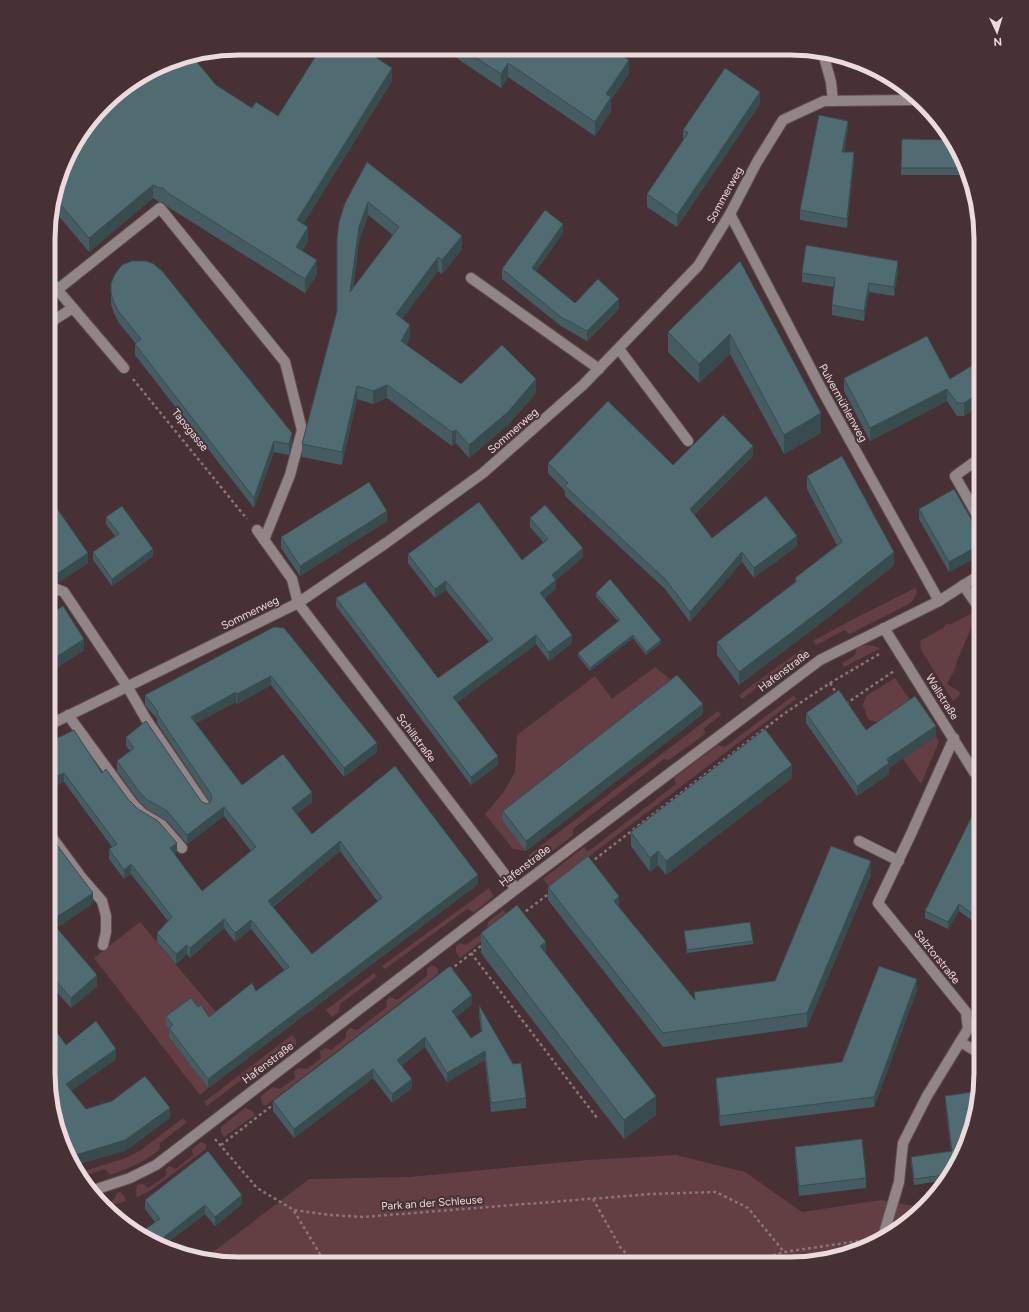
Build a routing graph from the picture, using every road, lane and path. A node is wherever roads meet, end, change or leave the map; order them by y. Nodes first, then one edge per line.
1 (824, 59) edge
2 (910, 100) edge
3 (833, 101) junction
4 (730, 214) junction
5 (471, 278) dead end
6 (55, 287) edge
7 (58, 290) junction
8 (73, 308) junction
9 (55, 320) edge
10 (619, 349) junction
11 (124, 368) joint
12 (599, 369) junction
13 (688, 441) dead end
14 (974, 462) edge
15 (974, 510) edge
16 (257, 530) joint
17 (264, 540) junction
18 (974, 578) edge
19 (963, 585) junction
20 (55, 588) edge
21 (939, 600) junction
22 (974, 601) edge
23 (298, 603) junction
24 (884, 628) junction
25 (895, 645) junction
26 (890, 675) dead end
27 (830, 683) junction
28 (127, 686) junction
29 (840, 699) edge
30 (847, 702) junction
31 (844, 704) edge
32 (851, 708) edge
33 (68, 715) junction
34 (55, 722) edge
35 (954, 738) junction
36 (974, 772) edge
37 (206, 807) edge
38 (55, 841) edge
39 (858, 841) dead end
40 (182, 848) dead end
41 (898, 861) junction
42 (587, 865) edge
43 (516, 889) junction
44 (556, 889) edge
45 (519, 917) edge
46 (103, 944) dead end
47 (483, 944) edge
48 (471, 953) junction
49 (448, 971) edge
50 (960, 1042) junction
51 (974, 1050) edge
52 (278, 1102) edge
53 (597, 1118) dead end
54 (97, 1189) edge
55 (593, 1199) junction
56 (294, 1210) junction
57 (885, 1230) edge
58 (864, 1241) edge
59 (784, 1252) junction
60 (322, 1257) edge
61 (629, 1257) edge
62 (767, 1257) edge

1 - 3 street
2 - 3 street, Sommerweg
3 - 4 street, Sommerweg
4 - 10 street, Sommerweg
4 - 21 street, Pulvermühlenweg
5 - 12 street
6 - 7 street
7 - 8 street
7 - 17 street
8 - 9 street
8 - 11 street
10 - 12 street, Sommerweg
10 - 13 street
11 - 16 path, Tapsgasse
12 - 23 street, Sommerweg
14 - 15 street
16 - 17 street
17 - 23 street
18 - 19 street, Hafenstraße
19 - 21 street, Hafenstraße
19 - 22 street
20 - 28 street
21 - 24 street, Hafenstraße
23 - 28 street, Sommerweg
23 - 43 street, Schillstraße
24 - 25 street, Wallstraße
24 - 43 street, Hafenstraße
25 - 27 path
25 - 35 street, Wallstraße
26 - 30 path
27 - 29 path
27 - 42 path
28 - 33 street, Sommerweg
28 - 37 street
30 - 31 path
30 - 32 path
33 - 34 street, Sommerweg
33 - 40 street
35 - 36 street, Wallstraße
35 - 41 street, Salztorstraße
38 - 46 street
39 - 41 street
41 - 50 street, Salztorstraße
43 - 54 street, Hafenstraße
44 - 45 path
47 - 48 path
48 - 49 path
48 - 53 path
50 - 51 street
50 - 57 street, Salztorstraße
52 - 56 path, Park an der Schleuse
55 - 56 path, Park an der Schleuse
55 - 59 path, Park an der Schleuse
55 - 61 path
56 - 60 path
58 - 59 path
59 - 62 path

